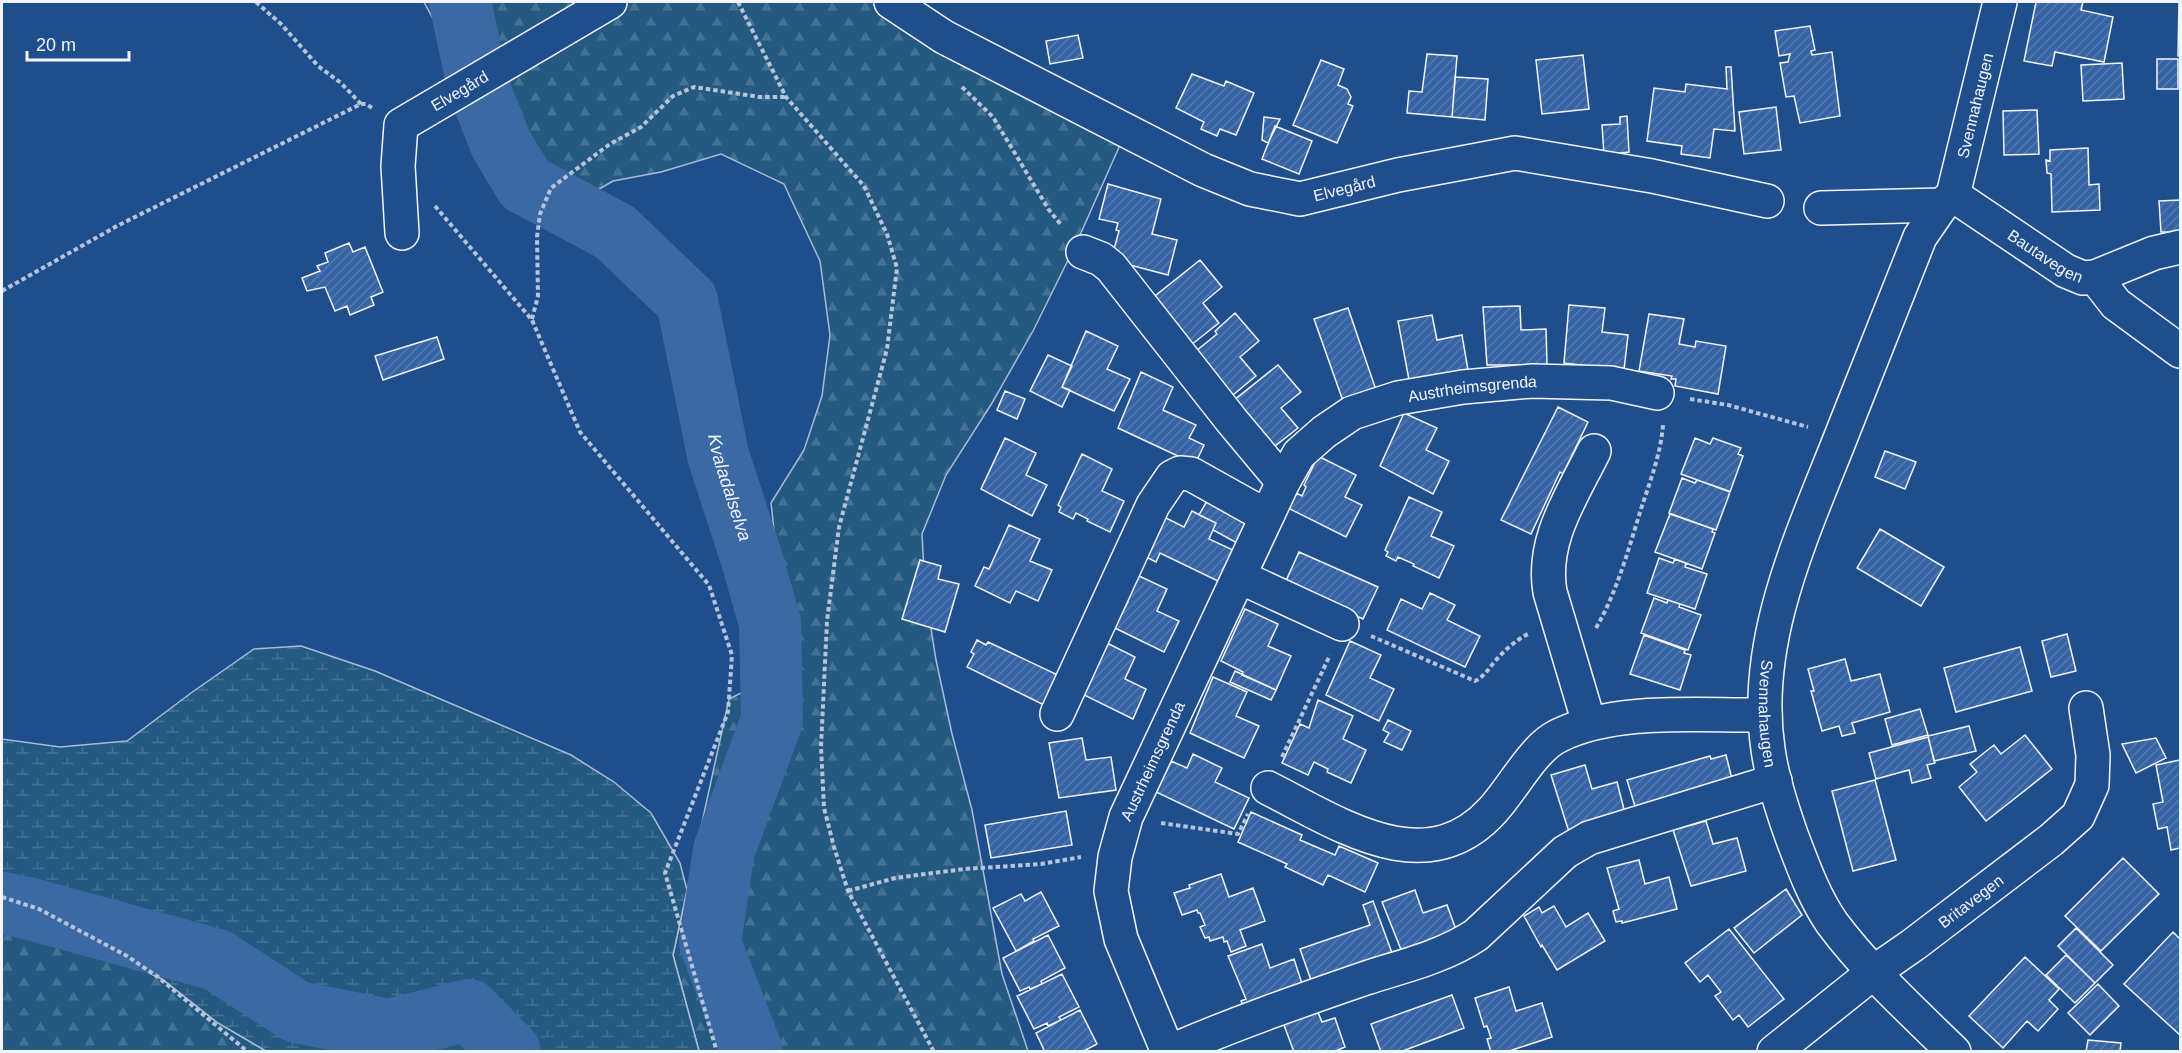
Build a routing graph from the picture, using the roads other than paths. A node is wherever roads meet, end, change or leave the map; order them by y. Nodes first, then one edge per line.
1 (610, 2) edge
2 (891, 2) edge
3 (2000, 2) edge
4 (1948, 200) junction
5 (1767, 201) dead end
6 (1821, 208) dead end
7 (402, 233) dead end
8 (2181, 247) edge
9 (1083, 252) road end
10 (2096, 277) junction
11 (2181, 351) edge
12 (1657, 393) road end
13 (1594, 451) dead end
14 (1283, 482) junction
15 (1268, 514) junction
16 (1240, 577) junction
17 (1342, 624) road end
18 (2085, 708) dead end
19 (1057, 714) dead end
20 (1765, 715) junction
21 (1588, 723) junction
22 (1775, 781) junction
23 (1268, 788) road end
24 (1874, 972) junction
25 (1168, 1052) edge
26 (1774, 1052) edge
27 (1953, 1052) edge

1 - 7 street, Elvegård
2 - 5 street, Elvegård
3 - 4 street, Svennahaugen
4 - 6 street
4 - 10 street, Bautavegen
4 - 20 street, Svennahaugen
8 - 10 street, Bautavegen
9 - 14 street
10 - 11 street
12 - 14 street, Austrheimsgrenda
13 - 21 street
14 - 15 street, Austrheimsgrenda
15 - 16 street, Austrheimsgrenda
15 - 19 street
16 - 17 street
16 - 25 street, Austrheimsgrenda
18 - 24 street, Britavegen
20 - 21 street
20 - 22 street, Svennahaugen
21 - 23 street
22 - 24 street, Svennahaugen
22 - 25 street
24 - 26 street, Britavegen
24 - 27 street, Svennahaugen

